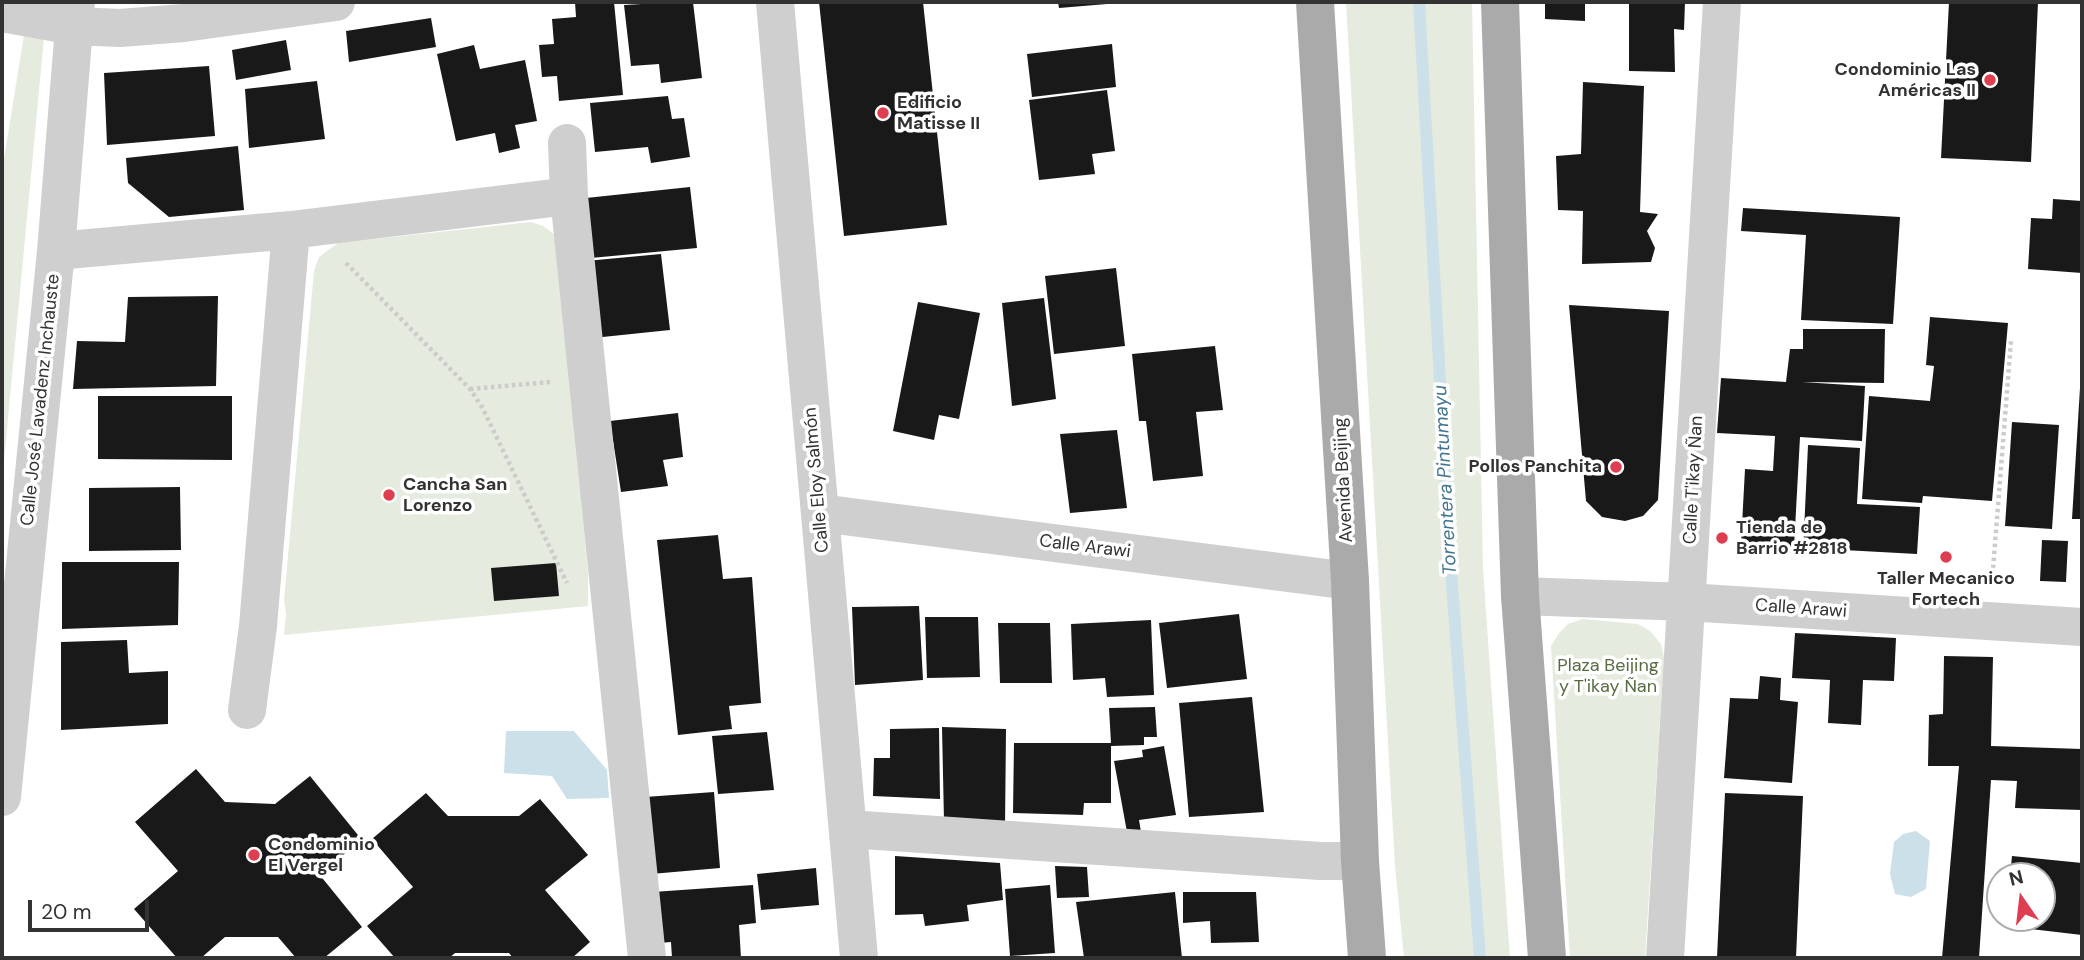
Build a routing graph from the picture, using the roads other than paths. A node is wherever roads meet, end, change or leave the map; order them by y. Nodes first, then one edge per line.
1 (336, 2) edge
2 (775, 2) edge
3 (1315, 2) edge
4 (1500, 2) edge
5 (1722, 2) edge
6 (2, 13) edge
7 (75, 14) edge
8 (567, 143) dead end
9 (569, 196) junction
10 (291, 230) junction
11 (56, 251) junction
12 (820, 513) junction
13 (1350, 581) junction
14 (1520, 596) junction
15 (1687, 602) junction
16 (2082, 627) edge
17 (247, 710) dead end
18 (2, 797) edge
19 (848, 829) junction
20 (1360, 861) junction
21 (647, 958) edge
22 (859, 958) edge
23 (1367, 958) edge
24 (1546, 958) edge
25 (1665, 958) edge

1 - 7 street
2 - 12 street, Calle Eloy Salmón
3 - 13 main road, Avenida Beijing
4 - 14 main road
5 - 15 street, Calle T'ikay Ñan
6 - 7 street
7 - 11 street, Calle José Lavadenz Inchauste
8 - 9 street
9 - 10 street
9 - 21 street
10 - 11 street
10 - 17 street
11 - 18 street, Calle José Lavadenz Inchauste
12 - 13 street, Calle Arawi
12 - 19 street, Calle Eloy Salmón
13 - 20 main road, Avenida Beijing
14 - 15 street, Calle Arawi
14 - 24 main road
15 - 16 street, Calle Arawi
15 - 25 street, Calle T'ikay Ñan
19 - 20 street
19 - 22 street, Calle Eloy Salmón
20 - 23 main road, Avenida Beijing

